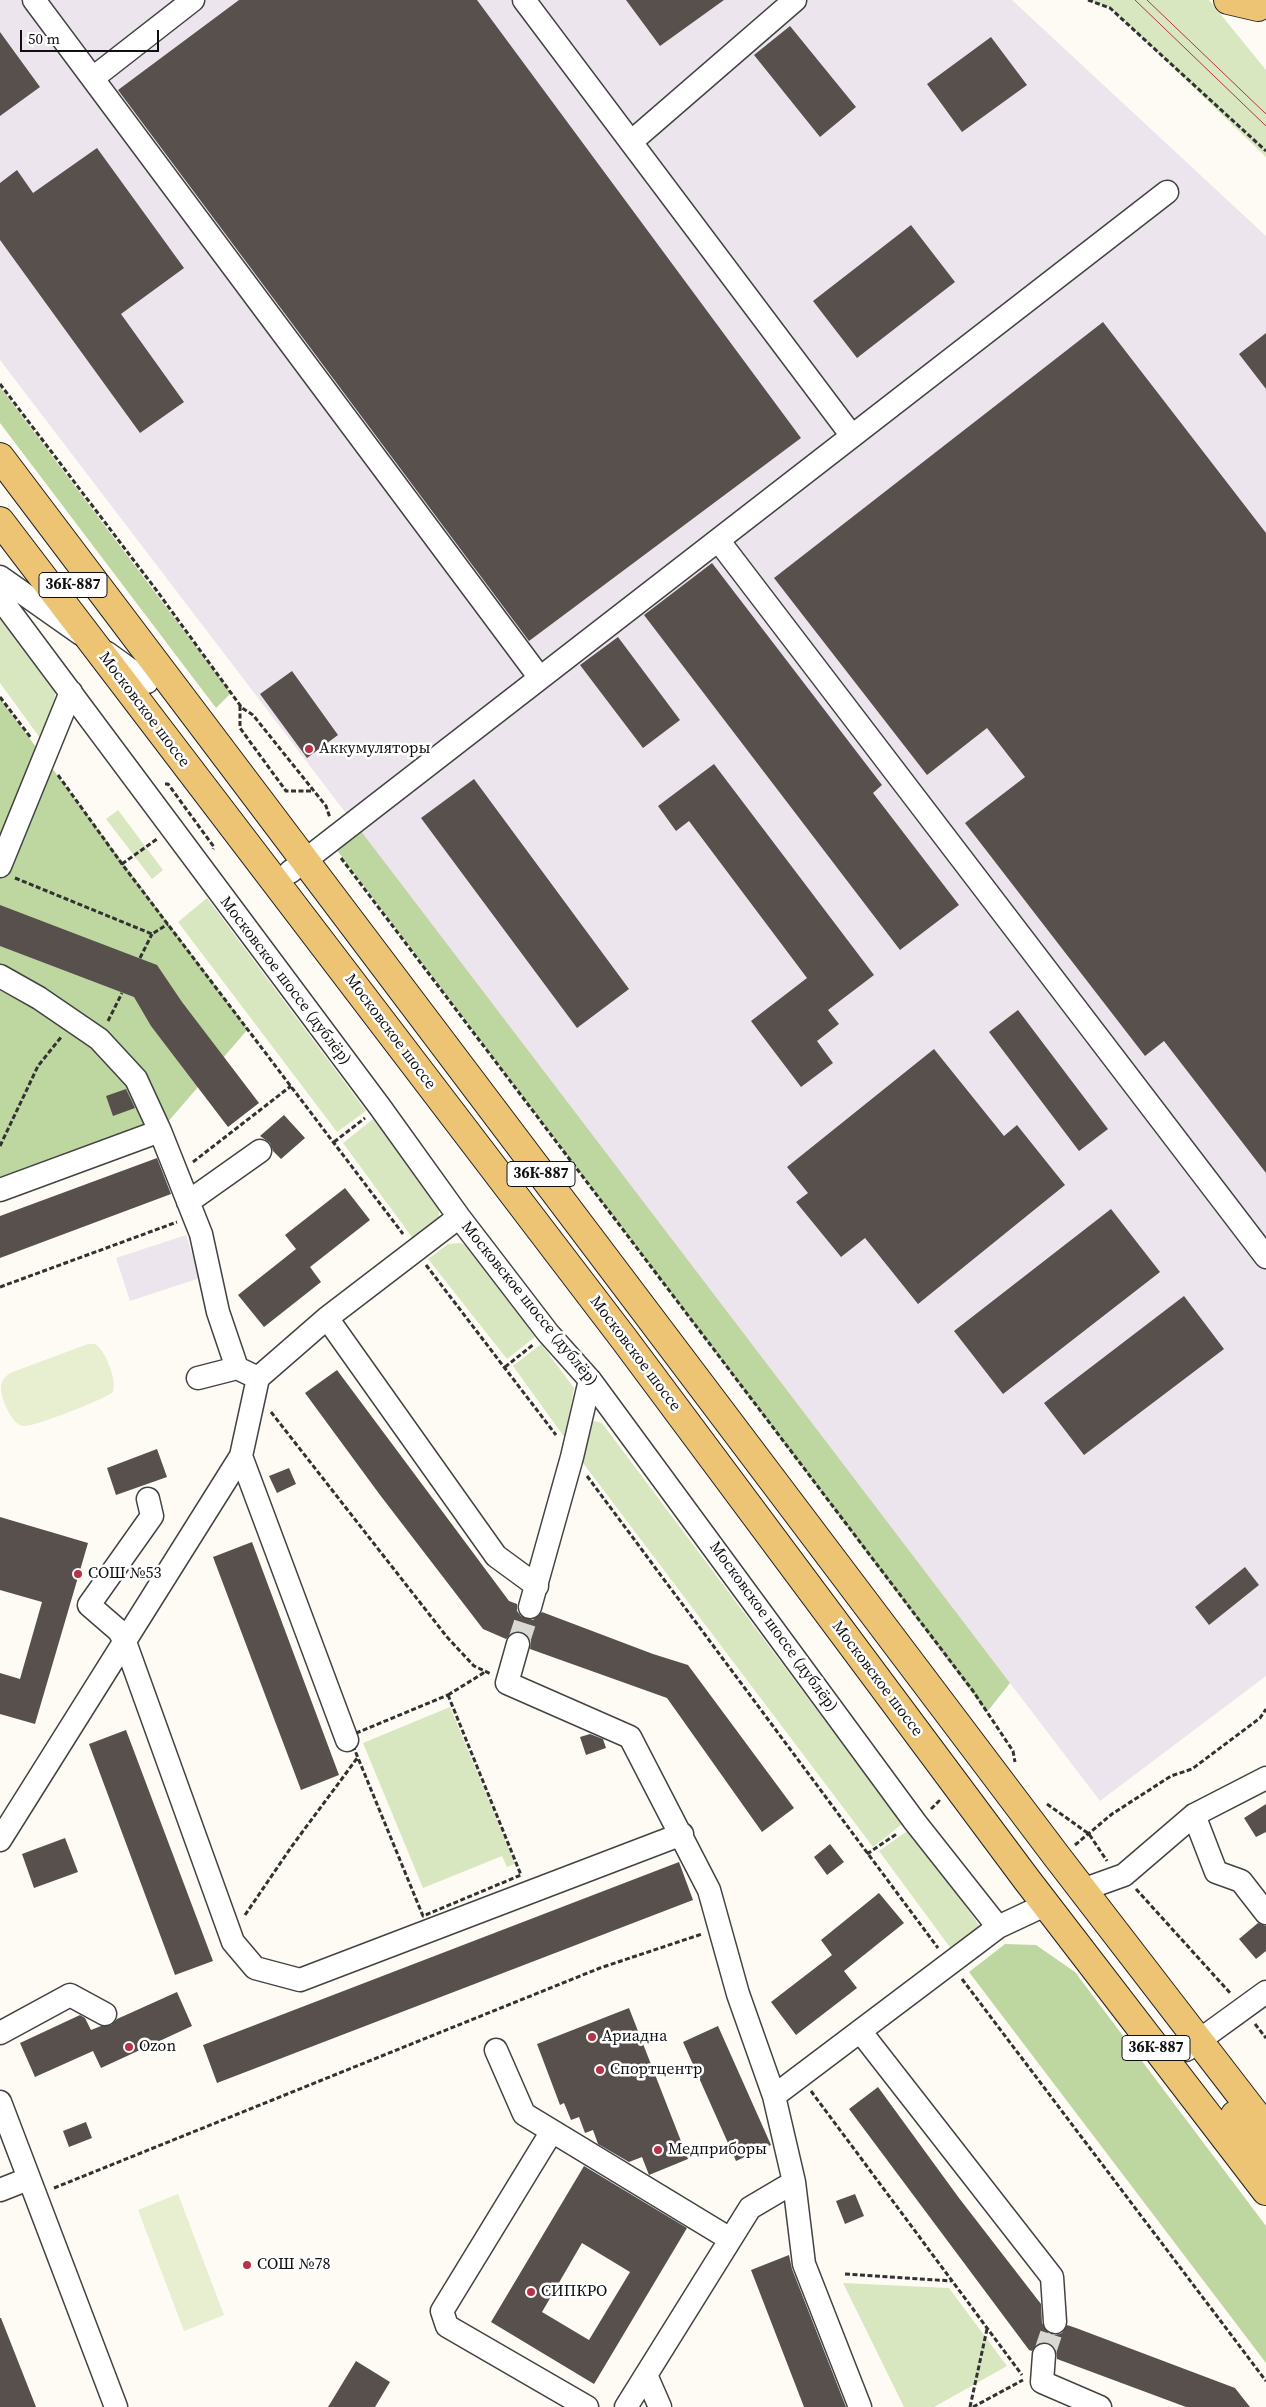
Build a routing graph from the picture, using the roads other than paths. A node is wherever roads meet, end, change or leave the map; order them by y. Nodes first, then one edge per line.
1 (34, 0) edge
2 (193, 0) edge
3 (524, 0) edge
4 (795, 0) edge
5 (1228, 0) edge
6 (1259, 8) edge
7 (93, 78) junction
8 (631, 142) junction
9 (1167, 192) dead end
10 (852, 436) junction
11 (0, 457) edge
12 (0, 489) edge
13 (0, 521) edge
14 (718, 540) junction
15 (0, 577) edge
16 (0, 598) edge
17 (94, 644) junction
18 (540, 678) junction
19 (146, 682) junction
20 (71, 692) junction
21 (297, 866) junction
22 (4, 871) edge
23 (0, 976) edge
24 (160, 1131) junction
25 (260, 1151) dead end
26 (0, 1190) edge
27 (191, 1208) junction
28 (460, 1217) junction
29 (1266, 1257) edge
30 (327, 1318) junction
31 (237, 1368) junction
32 (198, 1378) dead end
33 (590, 1380) junction
34 (256, 1385) junction
35 (241, 1456) junction
36 (148, 1499) dead end
37 (537, 1586) junction
38 (530, 1607) tunnel mouth
39 (125, 1642) junction
40 (518, 1644) tunnel mouth
41 (352, 1748) road end
42 (1266, 1778) edge
43 (1194, 1815) junction
44 (682, 1834) junction
45 (0, 1840) edge
46 (1064, 1897) junction
47 (1266, 1913) edge
48 (998, 1927) junction
49 (1266, 1992) edge
50 (106, 2014) dead end
51 (860, 2031) junction
52 (0, 2033) edge
53 (1193, 2045) junction
54 (496, 2050) dead end
55 (774, 2096) junction
56 (0, 2102) edge
57 (1266, 2128) edge
58 (552, 2131) junction
59 (1266, 2156) edge
60 (794, 2182) junction
61 (31, 2188) junction
62 (0, 2190) edge
63 (1266, 2191) edge
64 (730, 2238) junction
65 (1055, 2322) tunnel mouth
66 (1044, 2355) tunnel mouth
67 (646, 2375) junction
68 (116, 2407) edge
69 (587, 2407) edge
70 (626, 2407) edge
71 (660, 2407) edge
72 (860, 2407) edge
73 (1100, 2407) edge

1 - 7 street
2 - 7 street
3 - 8 street
4 - 8 street
5 - 6 main road
7 - 18 street
8 - 10 street
9 - 10 street
10 - 14 street
11 - 21 main road, Московское шоссе / 36К-887
12 - 19 main road, Московское шоссе / 36К-887
13 - 17 main road, Московское шоссе / 36К-887
14 - 18 street
14 - 29 street
15 - 17 street
16 - 20 street, Московское шоссе (дублёр)
17 - 19 street
17 - 46 main road, Московское шоссе / 36К-887
18 - 21 street
19 - 21 main road, Московское шоссе / 36К-887
20 - 22 street
20 - 28 street, Московское шоссе (дублёр)
21 - 46 main road, Московское шоссе / 36К-887
23 - 24 street
24 - 26 street
24 - 27 street
25 - 27 street
27 - 31 street
28 - 30 street
28 - 33 street, Московское шоссе (дублёр)
30 - 34 street
30 - 37 street
31 - 32 street
31 - 34 street
33 - 37 street
33 - 48 street, Московское шоссе (дублёр)
34 - 35 street
35 - 39 street
35 - 41 street
36 - 39 street
37 - 38 street
39 - 44 street
39 - 45 street
40 - 44 street
42 - 43 street
43 - 46 street
43 - 47 street
44 - 55 street
46 - 48 street
46 - 53 main road, Московское шоссе / 36К-887
46 - 63 main road, Московское шоссе / 36К-887
48 - 51 street
49 - 53 street
50 - 52 street
51 - 55 street
51 - 65 street
53 - 57 main road, Московское шоссе / 36К-887
53 - 59 main road, Московское шоссе / 36К-887
54 - 58 street
55 - 60 street
56 - 61 street
58 - 64 street
58 - 69 street
60 - 64 street
60 - 72 street
61 - 62 street
61 - 68 street
64 - 67 street
66 - 73 street
67 - 70 street
67 - 71 street

